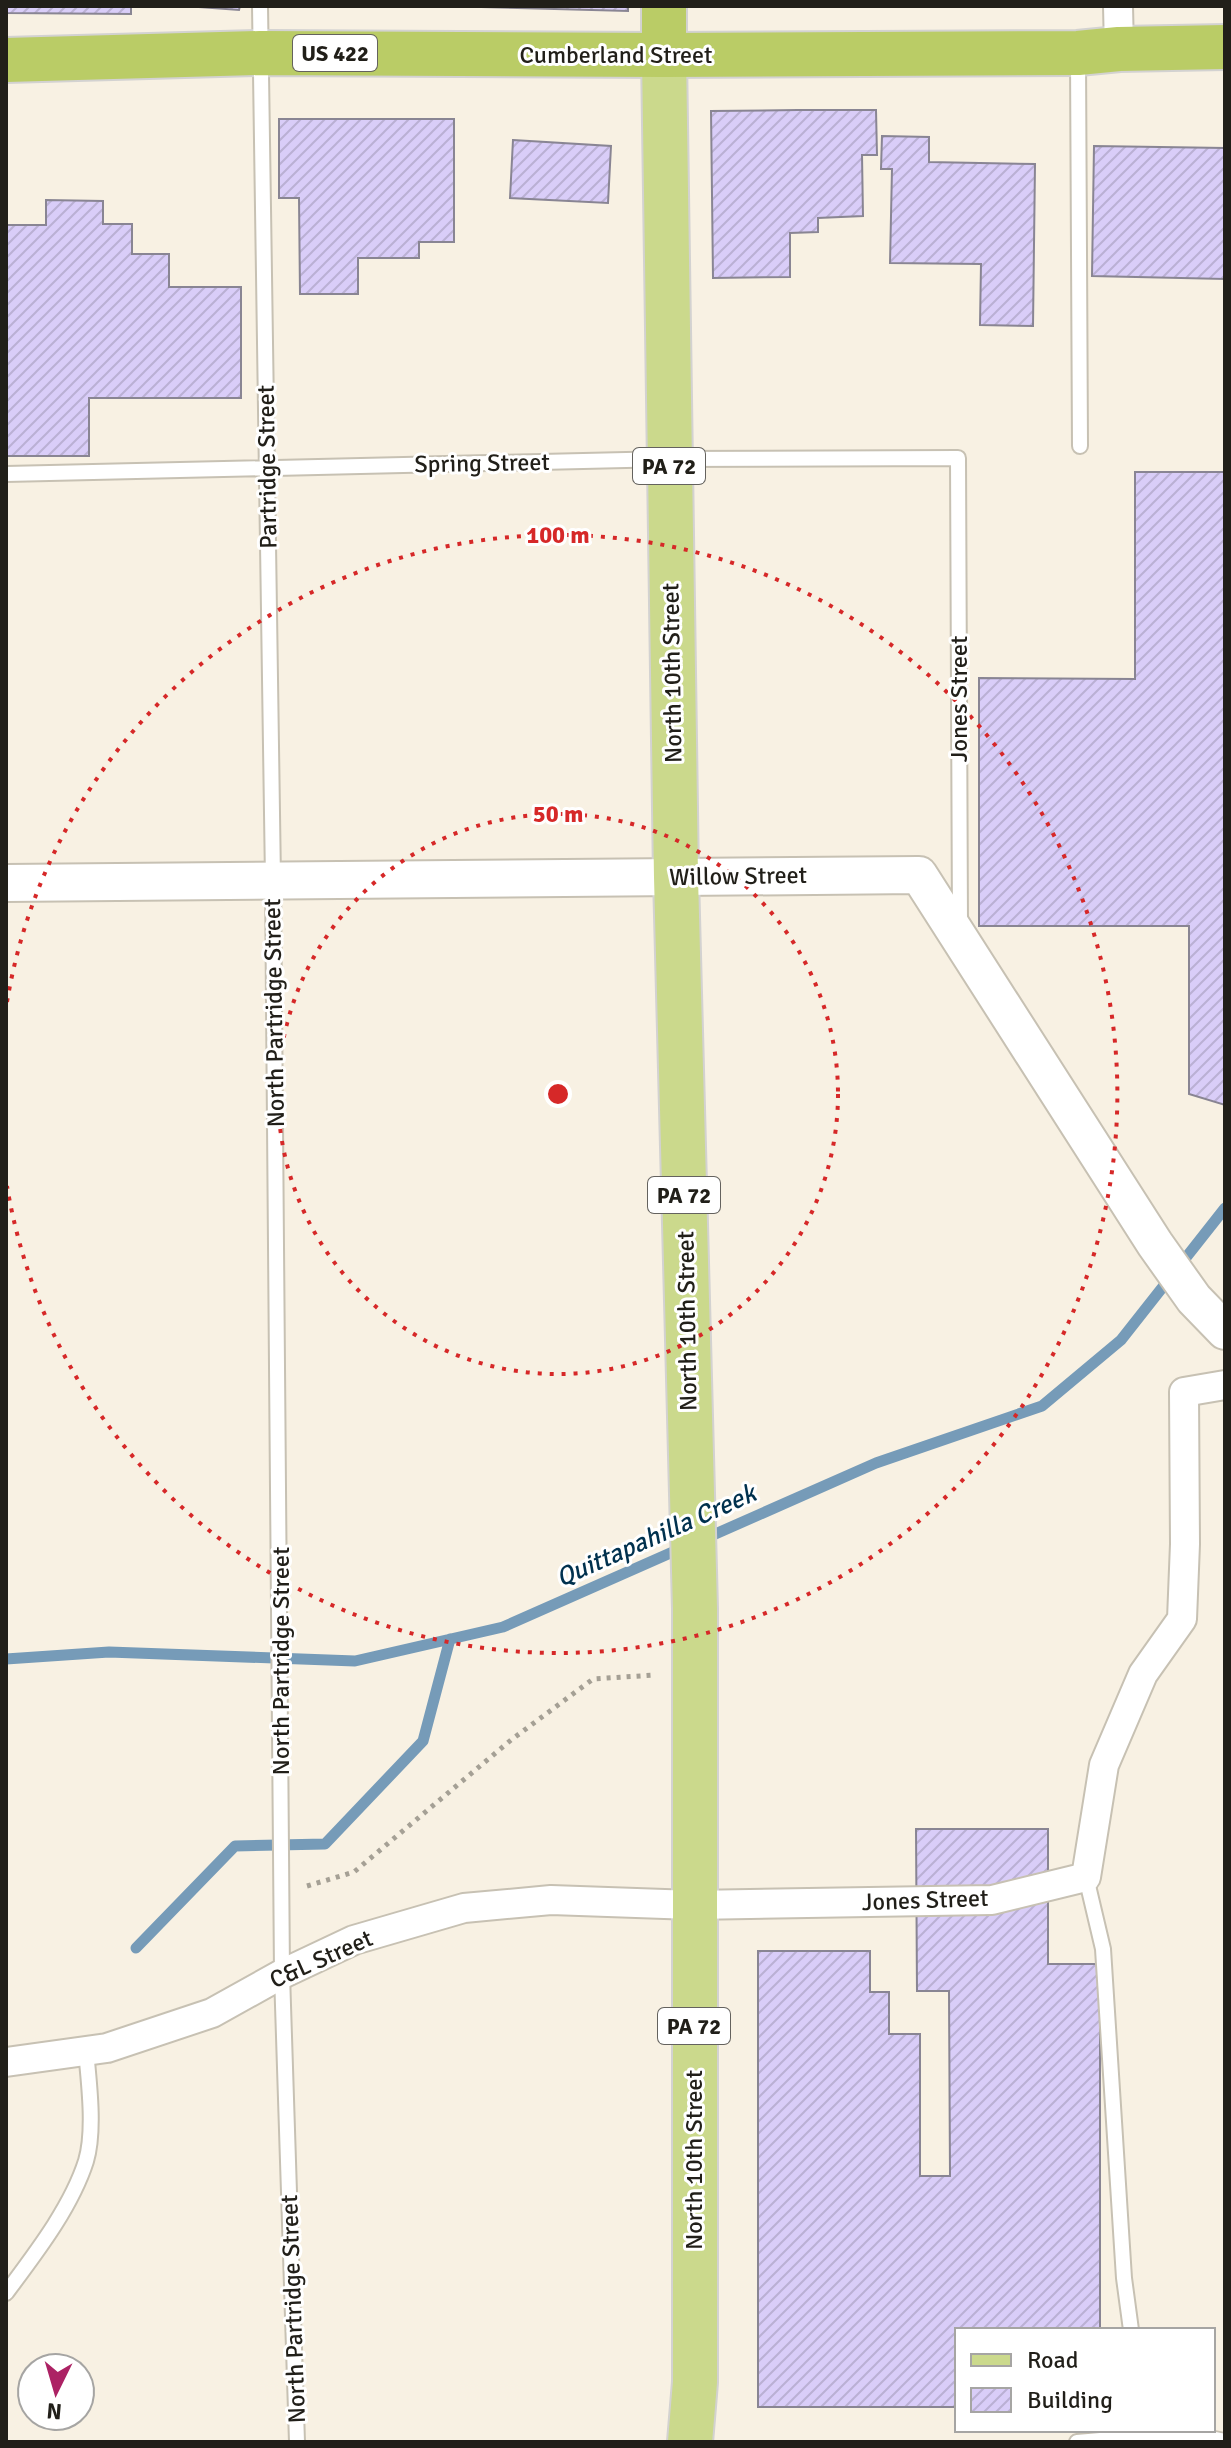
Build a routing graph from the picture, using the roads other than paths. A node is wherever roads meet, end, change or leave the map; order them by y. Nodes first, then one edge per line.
1 (260, 6) edge
2 (664, 6) edge
3 (1118, 6) edge
4 (1225, 47) edge
5 (1098, 51) junction
6 (260, 53) junction
7 (664, 55) junction
8 (6, 60) edge
9 (1080, 446) dead end
10 (958, 458) joint
11 (669, 459) junction
12 (267, 467) junction
13 (6, 474) edge
14 (676, 877) junction
15 (273, 880) junction
16 (6, 883) edge
17 (960, 941) junction
18 (1225, 1331) edge
19 (1225, 1385) edge
20 (1086, 1877) junction
21 (693, 1905) junction
22 (282, 1974) junction
23 (86, 2051) junction
24 (6, 2062) edge
25 (6, 2293) edge
26 (1131, 2328) edge
27 (1180, 2432) edge
28 (1225, 2441) edge
29 (297, 2442) edge
30 (690, 2442) edge
31 (1077, 2442) edge

1 - 6 lane, Partridge Street
2 - 7 highway, PA 72
3 - 5 street
4 - 5 highway, Cumberland Street / US 422
5 - 7 highway, Cumberland Street / US 422
5 - 9 lane
6 - 7 highway, Cumberland Street / US 422
6 - 8 highway, Cumberland Street / US 422
6 - 12 lane, Partridge Street
7 - 11 main road, North 10th Street / PA 72
10 - 11 lane, Spring Street
10 - 17 lane, Jones Street
11 - 12 lane, Spring Street
11 - 14 main road, North 10th Street / PA 72
12 - 13 lane, Spring Street
12 - 15 lane, Partridge Street
14 - 15 street, Willow Street
14 - 17 street, Willow Street
14 - 21 main road, North 10th Street / PA 72
15 - 16 street, Willow Street
15 - 22 lane, North Partridge Street
17 - 18 street, Willow Street
19 - 20 street
20 - 21 street, Jones Street
20 - 26 lane
21 - 22 street, C&L Street
21 - 30 main road, North 10th Street / PA 72
22 - 23 street, C&L Street
22 - 29 lane, North Partridge Street
23 - 24 street, C&L Street
23 - 25 lane
27 - 28 lane
27 - 31 lane

